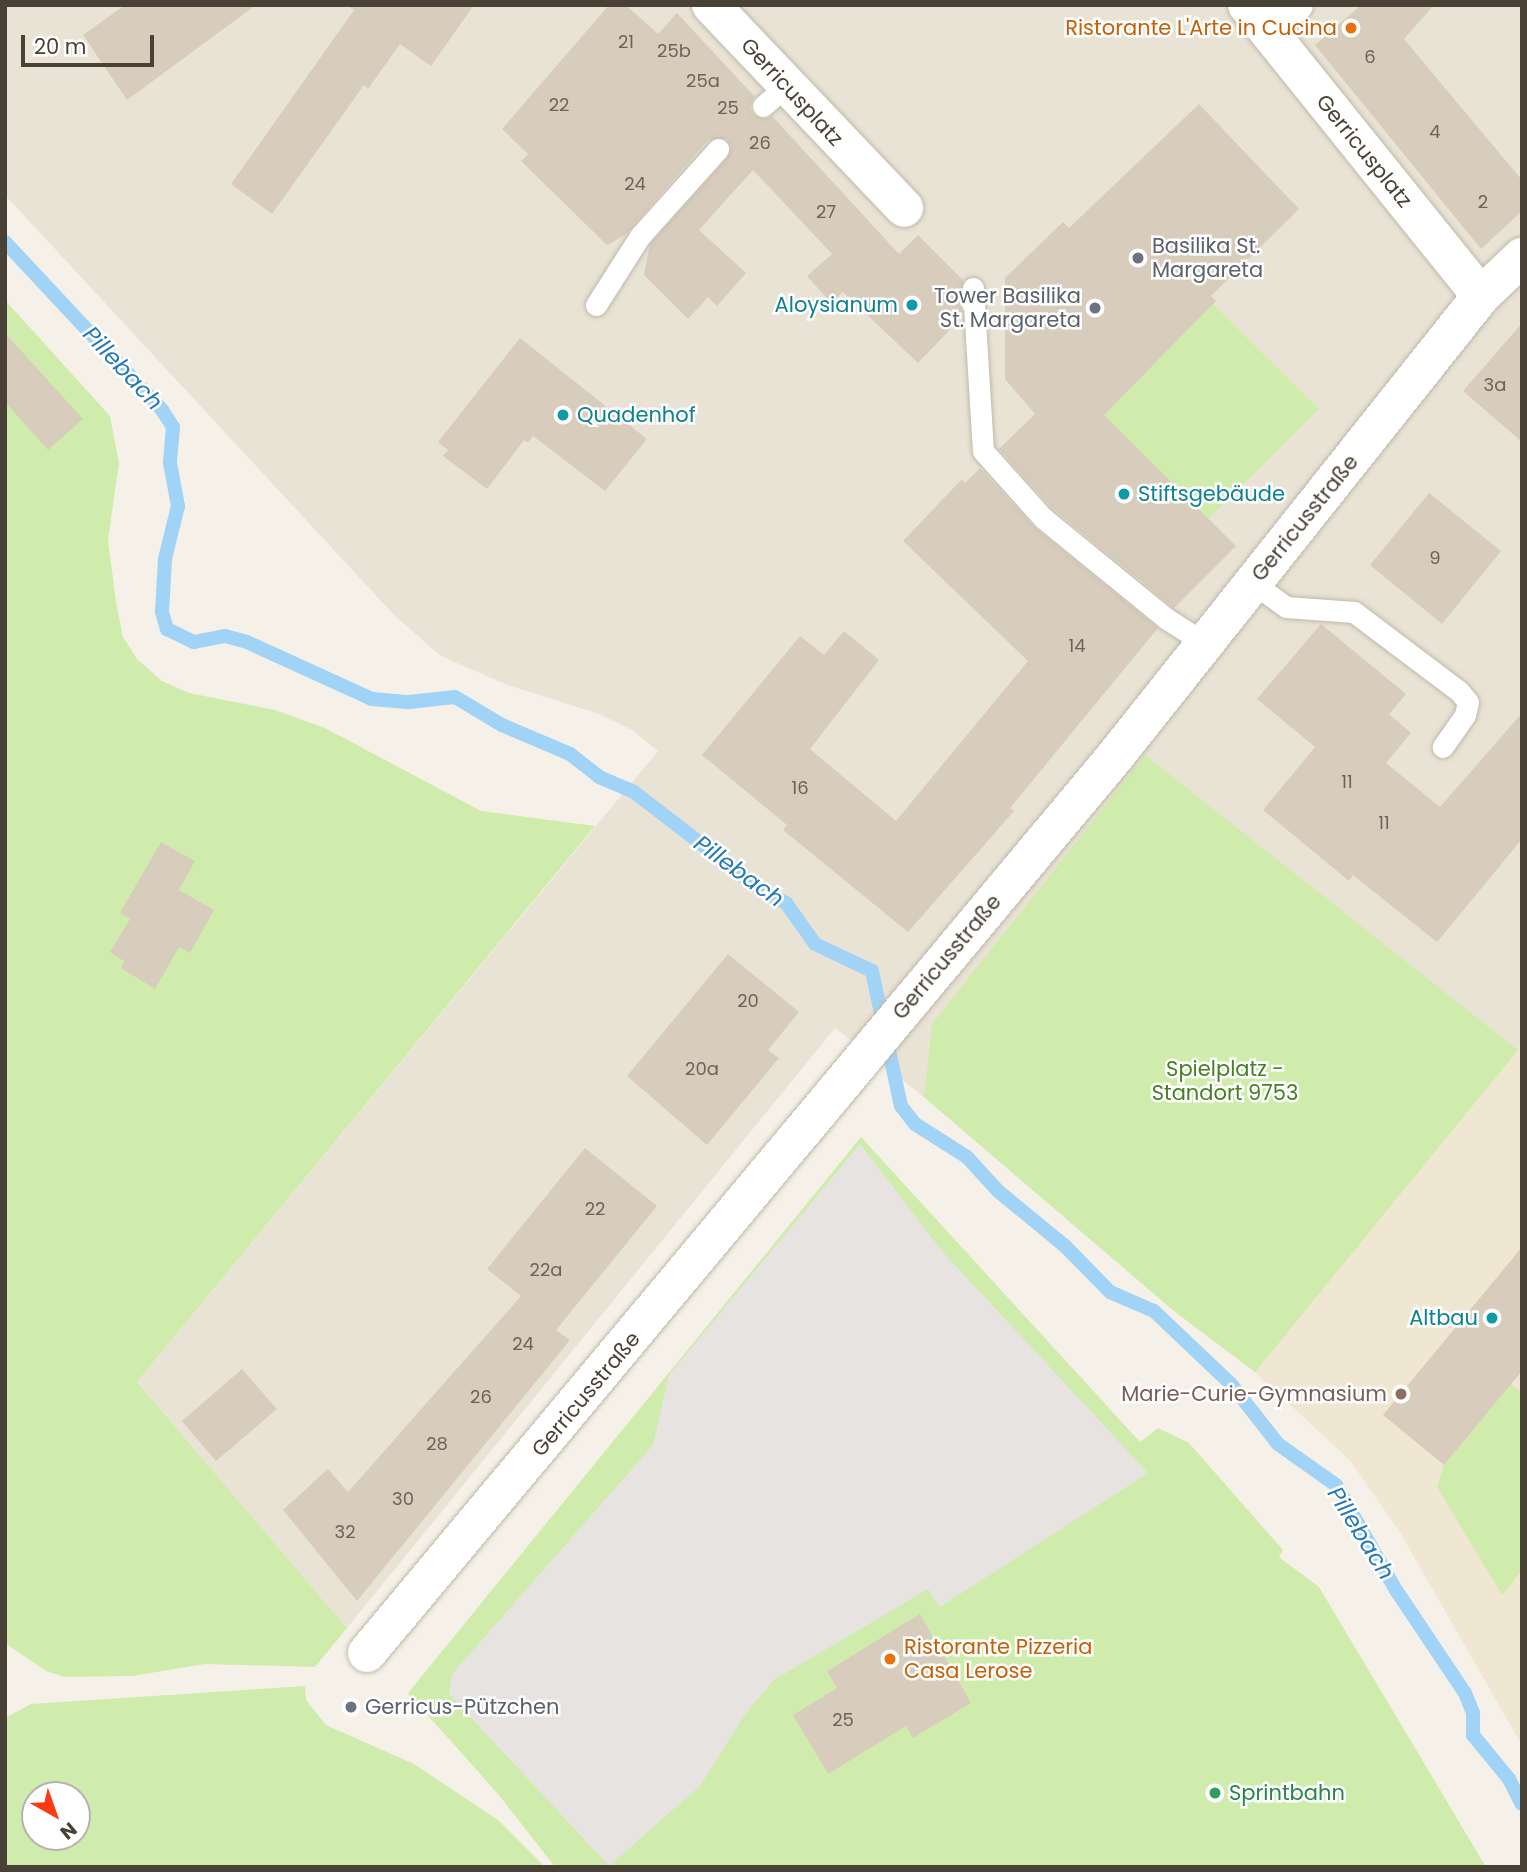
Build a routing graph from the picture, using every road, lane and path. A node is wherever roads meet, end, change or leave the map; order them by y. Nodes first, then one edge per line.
1 (711, 5) edge
2 (1297, 5) edge
3 (1258, 18) edge
4 (718, 149) dead end
5 (904, 208) dead end
6 (1522, 257) edge
7 (973, 288) dead end
8 (1481, 296) junction
9 (596, 305) dead end
10 (1253, 583) junction
11 (1205, 643) junction
12 (1443, 747) dead end
13 (367, 1653) dead end

1 - 5 street, Gerricusplatz
2 - 3 street
3 - 8 street, Gerricusplatz
4 - 9 lane
6 - 8 street, Gerricusstraße
7 - 11 lane
8 - 10 street, Gerricusstraße
10 - 11 street, Gerricusstraße
10 - 12 lane
11 - 13 street, Gerricusstraße

